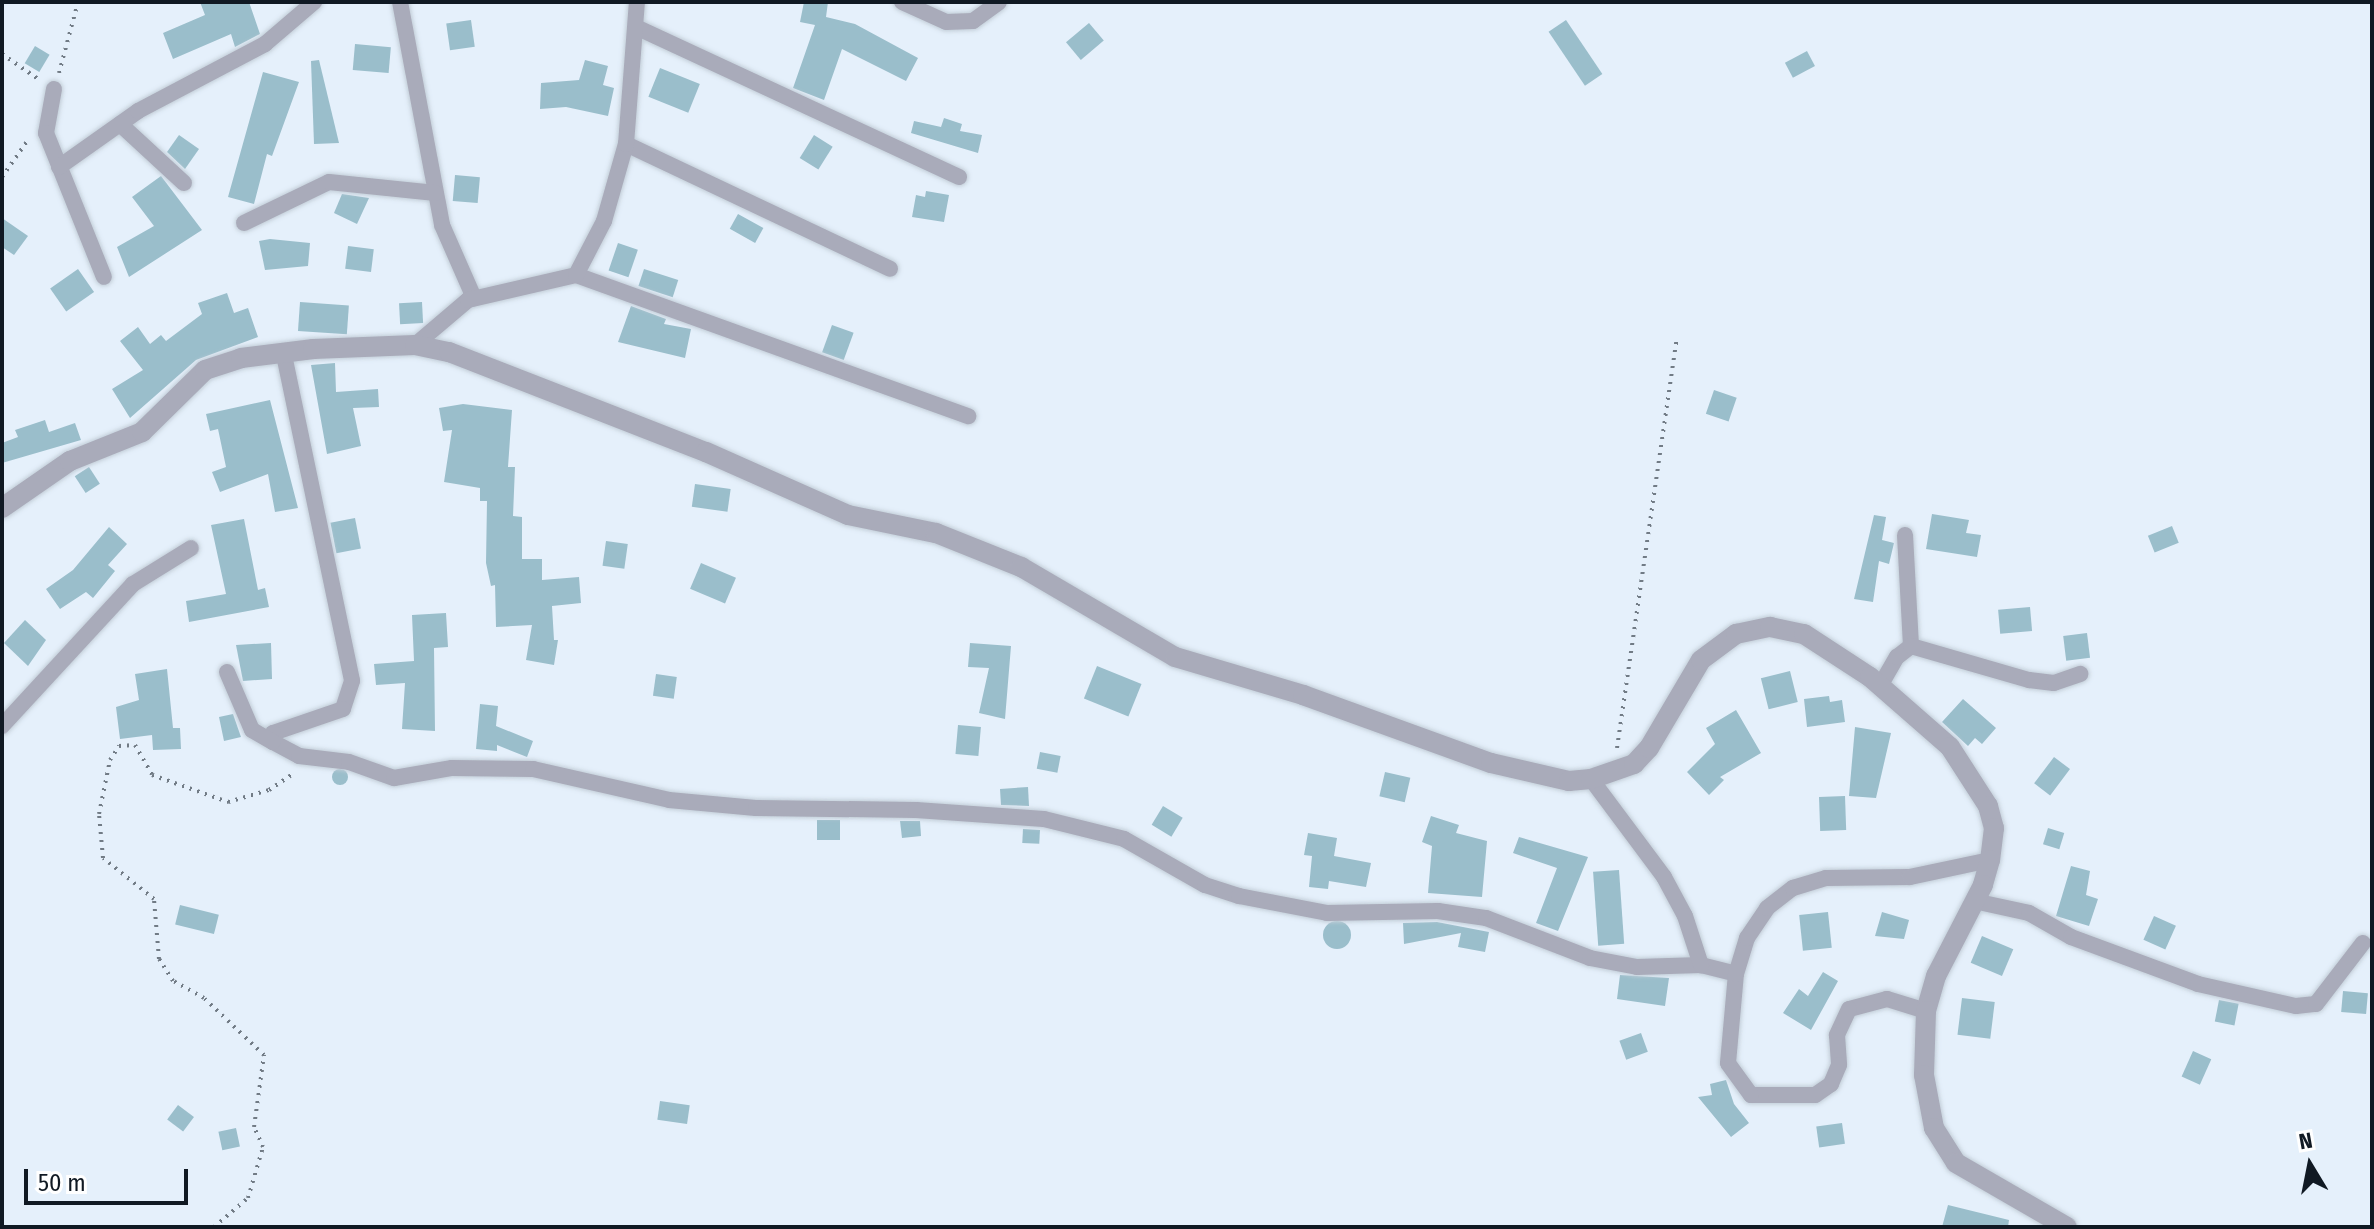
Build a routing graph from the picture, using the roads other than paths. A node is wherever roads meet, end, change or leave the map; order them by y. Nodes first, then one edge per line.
1 (314, 2) edge
2 (400, 2) edge
3 (637, 2) edge
4 (902, 2) edge
5 (999, 2) edge
6 (638, 28) junction
7 (54, 89) road end
8 (120, 124) junction
9 (626, 144) junction
10 (59, 167) junction
11 (959, 177) dead end
12 (184, 183) dead end
13 (435, 193) junction
14 (244, 223) dead end
15 (890, 269) dead end
16 (576, 275) junction
17 (104, 277) dead end
18 (474, 298) junction
19 (415, 345) junction
20 (284, 355) junction
21 (968, 416) dead end
22 (2, 508) edge
23 (1905, 535) dead end
24 (191, 548) dead end
25 (1911, 646) junction
26 (227, 672) dead end
27 (2080, 674) dead end
28 (1880, 686) junction
29 (2, 726) edge
30 (273, 742) junction
31 (1591, 779) junction
32 (1990, 860) junction
33 (1974, 901) junction
34 (2363, 943) dead end
35 (1701, 965) junction
36 (1736, 974) junction
37 (1926, 1011) junction
38 (2067, 1227) edge

1 - 8 street
2 - 13 street
3 - 6 street
4 - 5 street
6 - 9 street
6 - 11 street
7 - 10 street
8 - 10 street
8 - 12 street
9 - 15 street
9 - 16 street
10 - 17 street
13 - 14 street
13 - 18 street
16 - 18 street
16 - 21 street
18 - 19 street
19 - 20 street
19 - 31 street
20 - 22 street
20 - 30 street
23 - 25 street
24 - 29 street
25 - 27 street
25 - 28 street
26 - 30 street
28 - 31 street
28 - 32 street
30 - 35 street
31 - 35 street
32 - 33 street
32 - 36 street
33 - 34 street
33 - 37 street
35 - 36 street
36 - 37 street
37 - 38 street

